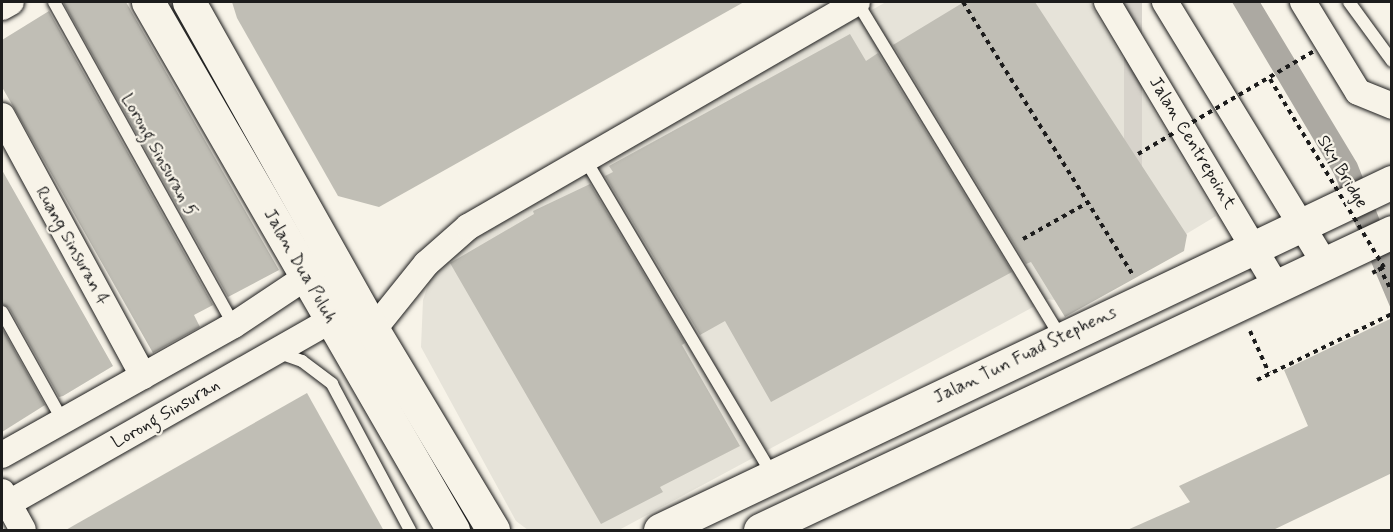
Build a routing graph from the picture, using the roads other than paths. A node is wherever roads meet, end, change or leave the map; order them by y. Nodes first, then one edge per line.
1 (11, 2) edge
2 (54, 2) edge
3 (148, 2) edge
4 (189, 2) edge
5 (857, 2) edge
6 (1107, 2) edge
7 (1165, 2) edge
8 (1303, 2) edge
9 (1349, 2) edge
10 (2, 7) edge
11 (1392, 61) edge
12 (1392, 106) edge
13 (2, 116) edge
14 (585, 159) junction
15 (1392, 182) edge
16 (1301, 222) junction
17 (1392, 232) edge
18 (1254, 245) junction
19 (1324, 262) junction
20 (306, 277) junction
21 (1276, 285) junction
22 (2, 312) edge
23 (331, 320) junction
24 (234, 326) junction
25 (373, 330) junction
26 (1061, 337) junction
27 (275, 352) junction
28 (143, 376) junction
29 (63, 421) junction
30 (2, 455) edge
31 (773, 476) junction
32 (4, 501) edge
33 (488, 522) edge
34 (453, 530) edge
35 (23, 531) edge
36 (410, 531) edge
37 (660, 531) edge
38 (759, 531) edge

1 - 10 street
2 - 24 lane, Lorong Sinsuran 5
3 - 20 main road, Jalan Dua Puluh
4 - 25 main road, Jalan Dua Puluh
5 - 14 street
5 - 26 lane
6 - 18 street, Jalan Centrepoint
7 - 16 street
8 - 12 street
9 - 11 lane
13 - 28 street, Ruang Sinsuran 4
14 - 25 street
14 - 31 lane
15 - 16 main road, Jalan Tun Fuad Stephens
16 - 18 main road, Jalan Tun Fuad Stephens
16 - 19 street
17 - 19 main road
18 - 21 street, Jalan Centrepoint
18 - 26 main road, Jalan Tun Fuad Stephens
19 - 21 main road
20 - 23 main road, Jalan Dua Puluh
20 - 24 street
21 - 38 main road
22 - 29 lane
23 - 27 street, Lorong Sinsuran
23 - 34 main road, Jalan Dua Puluh
24 - 28 street
25 - 33 main road, Jalan Dua Puluh
26 - 31 main road, Jalan Tun Fuad Stephens
27 - 32 street, Lorong Sinsuran
27 - 36 lane
28 - 29 street
29 - 30 street
31 - 37 main road, Jalan Tun Fuad Stephens
32 - 35 street
33 - 34 main road

